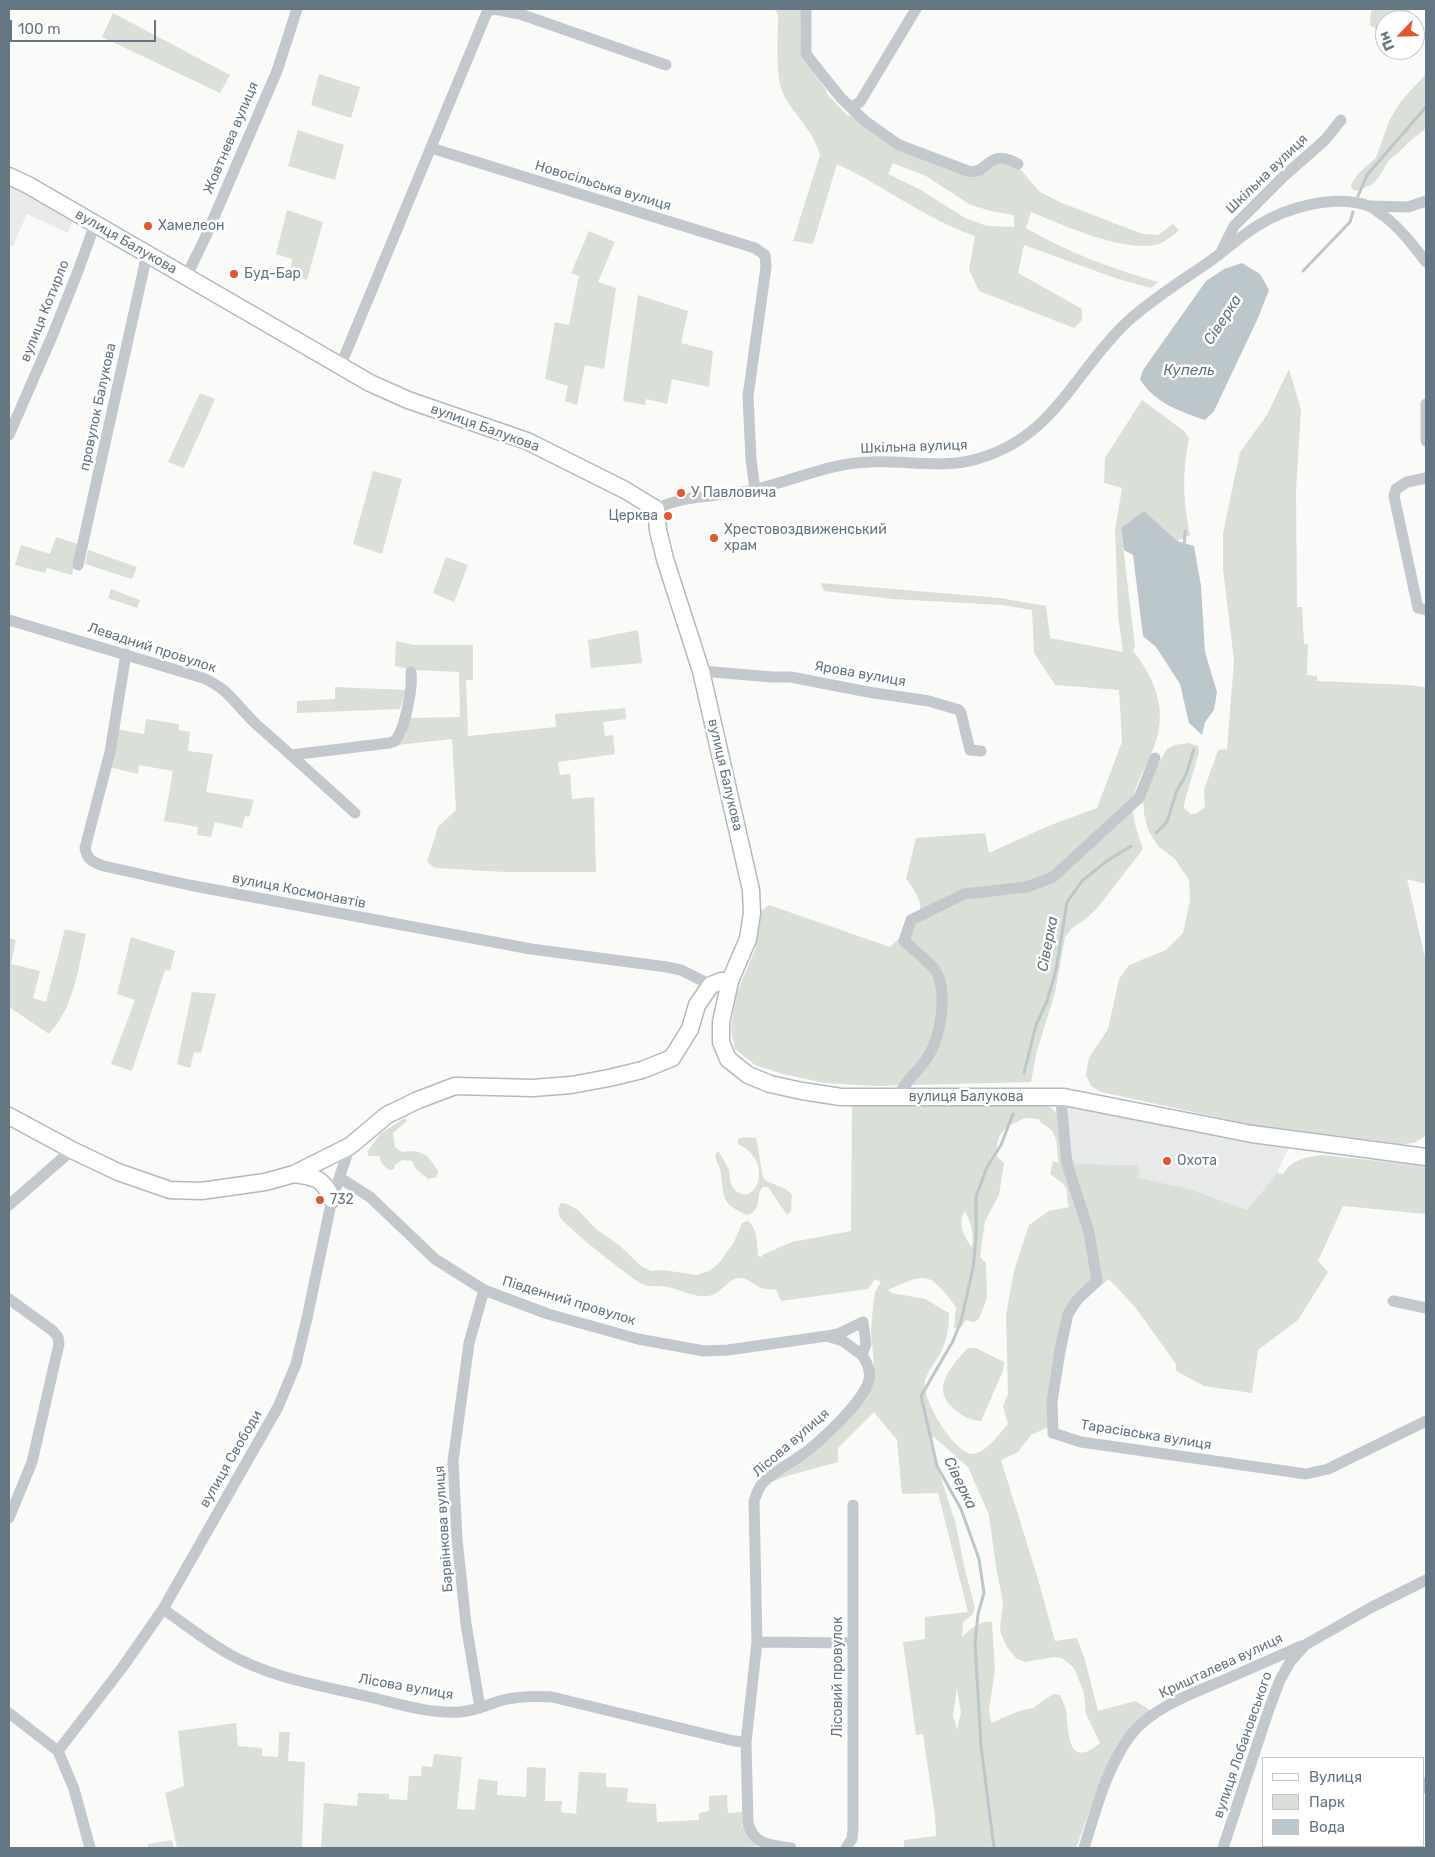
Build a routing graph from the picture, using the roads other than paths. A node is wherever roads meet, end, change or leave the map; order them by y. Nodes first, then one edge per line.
1 (297, 9) edge
2 (494, 9) edge
3 (806, 9) edge
4 (916, 9) edge
5 (524, 11) edge
6 (666, 65) dead end
7 (851, 107) junction
8 (1341, 120) dead end
9 (431, 148) junction
10 (1018, 164) dead end
11 (9, 176) edge
12 (1426, 201) edge
13 (1371, 206) junction
14 (94, 224) junction
15 (147, 254) junction
16 (1220, 254) junction
17 (1426, 262) edge
18 (186, 277) junction
19 (340, 367) junction
20 (1426, 404) edge
21 (9, 435) edge
22 (1426, 441) edge
23 (1426, 478) edge
24 (755, 490) junction
25 (656, 509) junction
26 (78, 565) dead end
27 (1426, 610) edge
28 (9, 620) edge
29 (126, 654) junction
30 (701, 671) junction
31 (412, 672) dead end
32 (981, 751) dead end
33 (291, 755) junction
34 (1155, 758) dead end
35 (355, 813) dead end
36 (730, 981) junction
37 (711, 985) junction
38 (1064, 1097) junction
39 (898, 1098) junction
40 (9, 1116) edge
41 (350, 1146) junction
42 (72, 1150) junction
43 (1426, 1157) edge
44 (294, 1174) junction
45 (340, 1178) junction
46 (332, 1199) junction
47 (9, 1205) edge
48 (484, 1290) junction
49 (9, 1299) edge
50 (1393, 1301) dead end
51 (1426, 1308) edge
52 (827, 1336) junction
53 (862, 1355) junction
54 (1426, 1421) edge
55 (852, 1505) dead end
56 (9, 1518) edge
57 (1426, 1580) edge
58 (163, 1609) junction
59 (757, 1642) junction
60 (853, 1643) junction
61 (1305, 1645) junction
62 (480, 1708) junction
63 (9, 1713) edge
64 (746, 1742) junction
65 (58, 1751) junction
66 (90, 1848) edge
67 (791, 1848) edge
68 (846, 1848) edge
69 (1084, 1848) edge
70 (1223, 1848) edge

1 - 18 street, Жовтнева вулиця
2 - 5 street
2 - 9 street
3 - 7 street
4 - 7 street
5 - 6 street
7 - 10 street
8 - 16 street, Шкільна вулиця
9 - 19 street
9 - 24 street, Новосільська вулиця
11 - 14 main road, вулиця Балукова
12 - 13 street
13 - 16 street, Шкільна вулиця
13 - 17 street, Шкільна вулиця
14 - 15 main road, вулиця Балукова
14 - 21 street, вулиця Котирло
15 - 18 main road, вулиця Балукова
15 - 26 street, провулок Балукова
16 - 24 street, Шкільна вулиця
18 - 19 main road, вулиця Балукова
19 - 25 main road, вулиця Балукова
20 - 22 street
23 - 27 street
24 - 25 street, Шкільна вулиця
25 - 30 main road, вулиця Балукова
28 - 29 street, Левадний провулок
29 - 33 street, Левадний провулок
29 - 37 street, вулиця Космонавтів
30 - 32 street, Ярова вулиця
30 - 36 main road, вулиця Балукова
31 - 33 street
33 - 35 street, Левадний провулок
34 - 39 street
36 - 37 main road
36 - 39 main road, вулиця Балукова
37 - 41 main road
38 - 39 main road, вулиця Балукова
38 - 43 main road, вулиця Балукова
38 - 54 street, Тарасівська вулиця
40 - 42 main road
41 - 44 main road
41 - 45 street, вулиця Свободи
42 - 44 main road
42 - 47 street
44 - 46 main road
45 - 46 street, вулиця Свободи
45 - 48 street, Південний провулок
46 - 58 street, вулиця Свободи
48 - 52 street, Південний провулок
48 - 62 street, Барвінкова вулиця
49 - 56 street
50 - 51 street
52 - 53 street
52 - 53 street, Південний провулок
53 - 59 street, Лісова вулиця
55 - 60 street, Лісовий провулок
57 - 61 street, вулиця Лобановського
58 - 62 street, Лісова вулиця
58 - 65 street, вулиця Свободи
59 - 60 street
59 - 64 street, Лісова вулиця
60 - 68 street, Лісовий провулок
61 - 69 street, Кришталева вулиця
61 - 70 street, вулиця Лобановського
62 - 64 street, Лісова вулиця
63 - 65 street
64 - 67 street, Лісова вулиця
65 - 66 street

